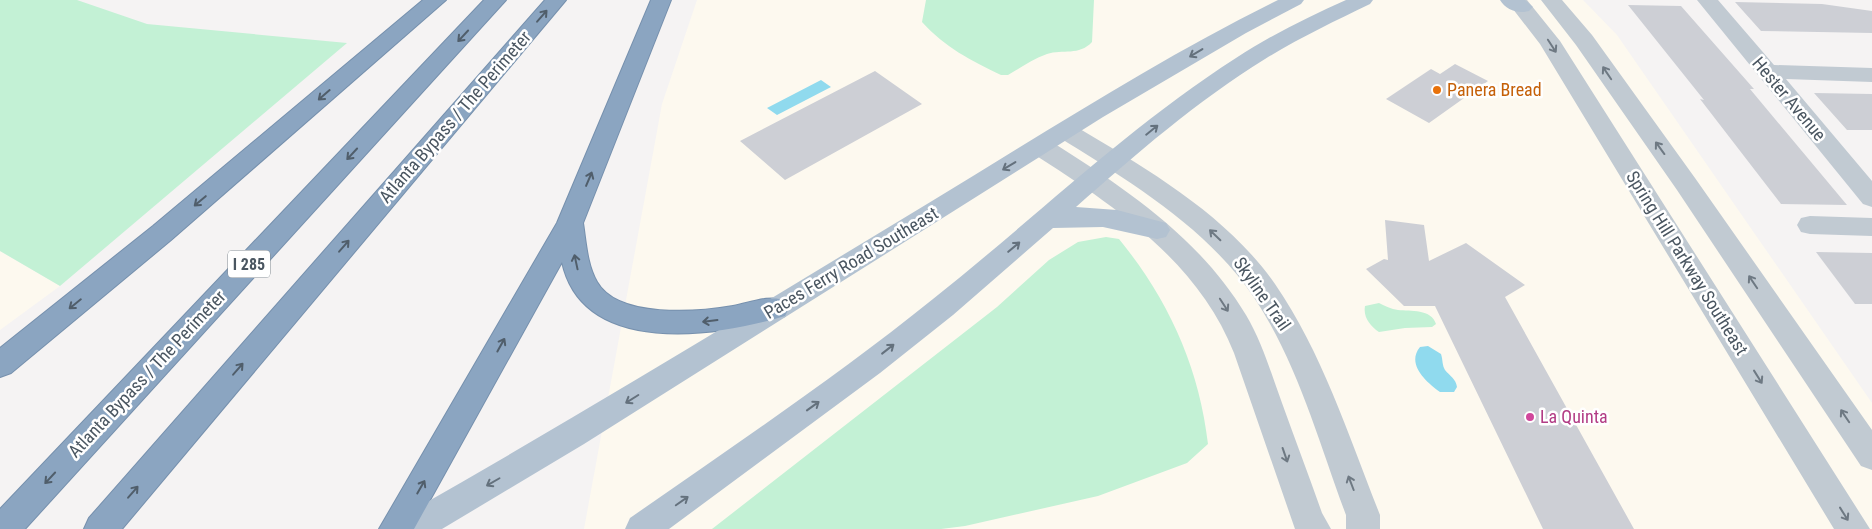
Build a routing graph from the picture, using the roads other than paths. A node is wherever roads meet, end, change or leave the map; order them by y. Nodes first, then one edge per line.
1 (436, 0) edge
2 (496, 0) edge
3 (556, 0) edge
4 (662, 0) edge
5 (1294, 0) edge
6 (1363, 0) edge
7 (1551, 0) edge
8 (1707, 0) edge
9 (1516, 2) edge
10 (1767, 72) junction
11 (1872, 75) edge
12 (1066, 131) junction
13 (1041, 147) junction
14 (1115, 161) junction
15 (1093, 180) junction
16 (1872, 198) edge
17 (1048, 219) junction
18 (570, 224) junction
19 (1810, 225) dead end
20 (1872, 228) edge
21 (1157, 230) junction
22 (775, 308) junction
23 (0, 364) edge
24 (1872, 456) edge
25 (3, 529) edge
26 (101, 529) edge
27 (396, 529) edge
28 (411, 529) edge
29 (642, 529) edge
30 (1314, 529) edge
31 (1363, 529) edge
32 (1854, 529) edge

1 -> 23 highway
2 -> 25 highway, Atlanta Bypass / The Perimeter / I 285
26 -> 3 highway, Atlanta Bypass / The Perimeter
18 -> 4 highway
5 -> 12 main road, Paces Ferry Road Southeast
14 -> 6 main road
24 -> 7 street
8 - 10 street, Hester Avenue
9 -> 32 street, Spring Hill Parkway Southeast
10 - 11 street
10 - 16 street, Hester Avenue
12 - 13 main road, Paces Ferry Road Southeast
12 - 14 street, Skyline Trail
13 - 15 street
13 -> 22 main road, Paces Ferry Road Southeast
14 - 15 main road
31 -> 14 street, Skyline Trail
15 - 17 main road
15 - 21 street
17 - 21 main road
29 -> 17 main road
22 -> 18 highway
27 -> 18 highway
19 - 20 street
21 -> 30 street
22 -> 28 main road, Paces Ferry Road Southeast

